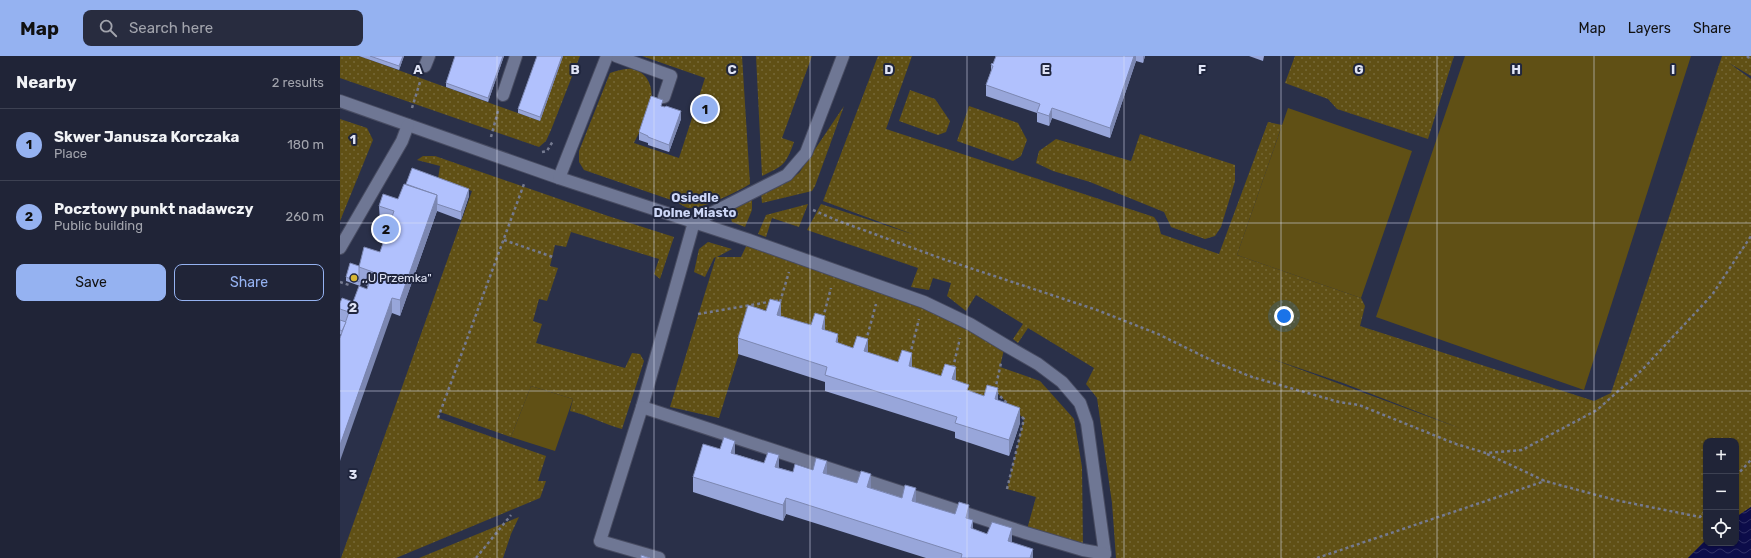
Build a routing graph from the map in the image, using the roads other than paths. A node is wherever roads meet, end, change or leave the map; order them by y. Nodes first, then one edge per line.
1 (516, 56) edge
2 (607, 56) edge
3 (616, 56) edge
4 (843, 56) edge
5 (503, 95) road end
6 (664, 97) dead end
7 (340, 101) edge
8 (408, 125) junction
9 (559, 178) junction
10 (694, 222) junction
11 (340, 248) edge
12 (642, 407) junction
13 (1104, 556) edge
14 (659, 558) edge

1 - 5 street
2 - 9 street
3 - 6 street
4 - 10 street
7 - 8 street
8 - 9 street
8 - 11 street
9 - 10 street
10 - 12 street
10 - 13 street
12 - 13 street
12 - 14 street

